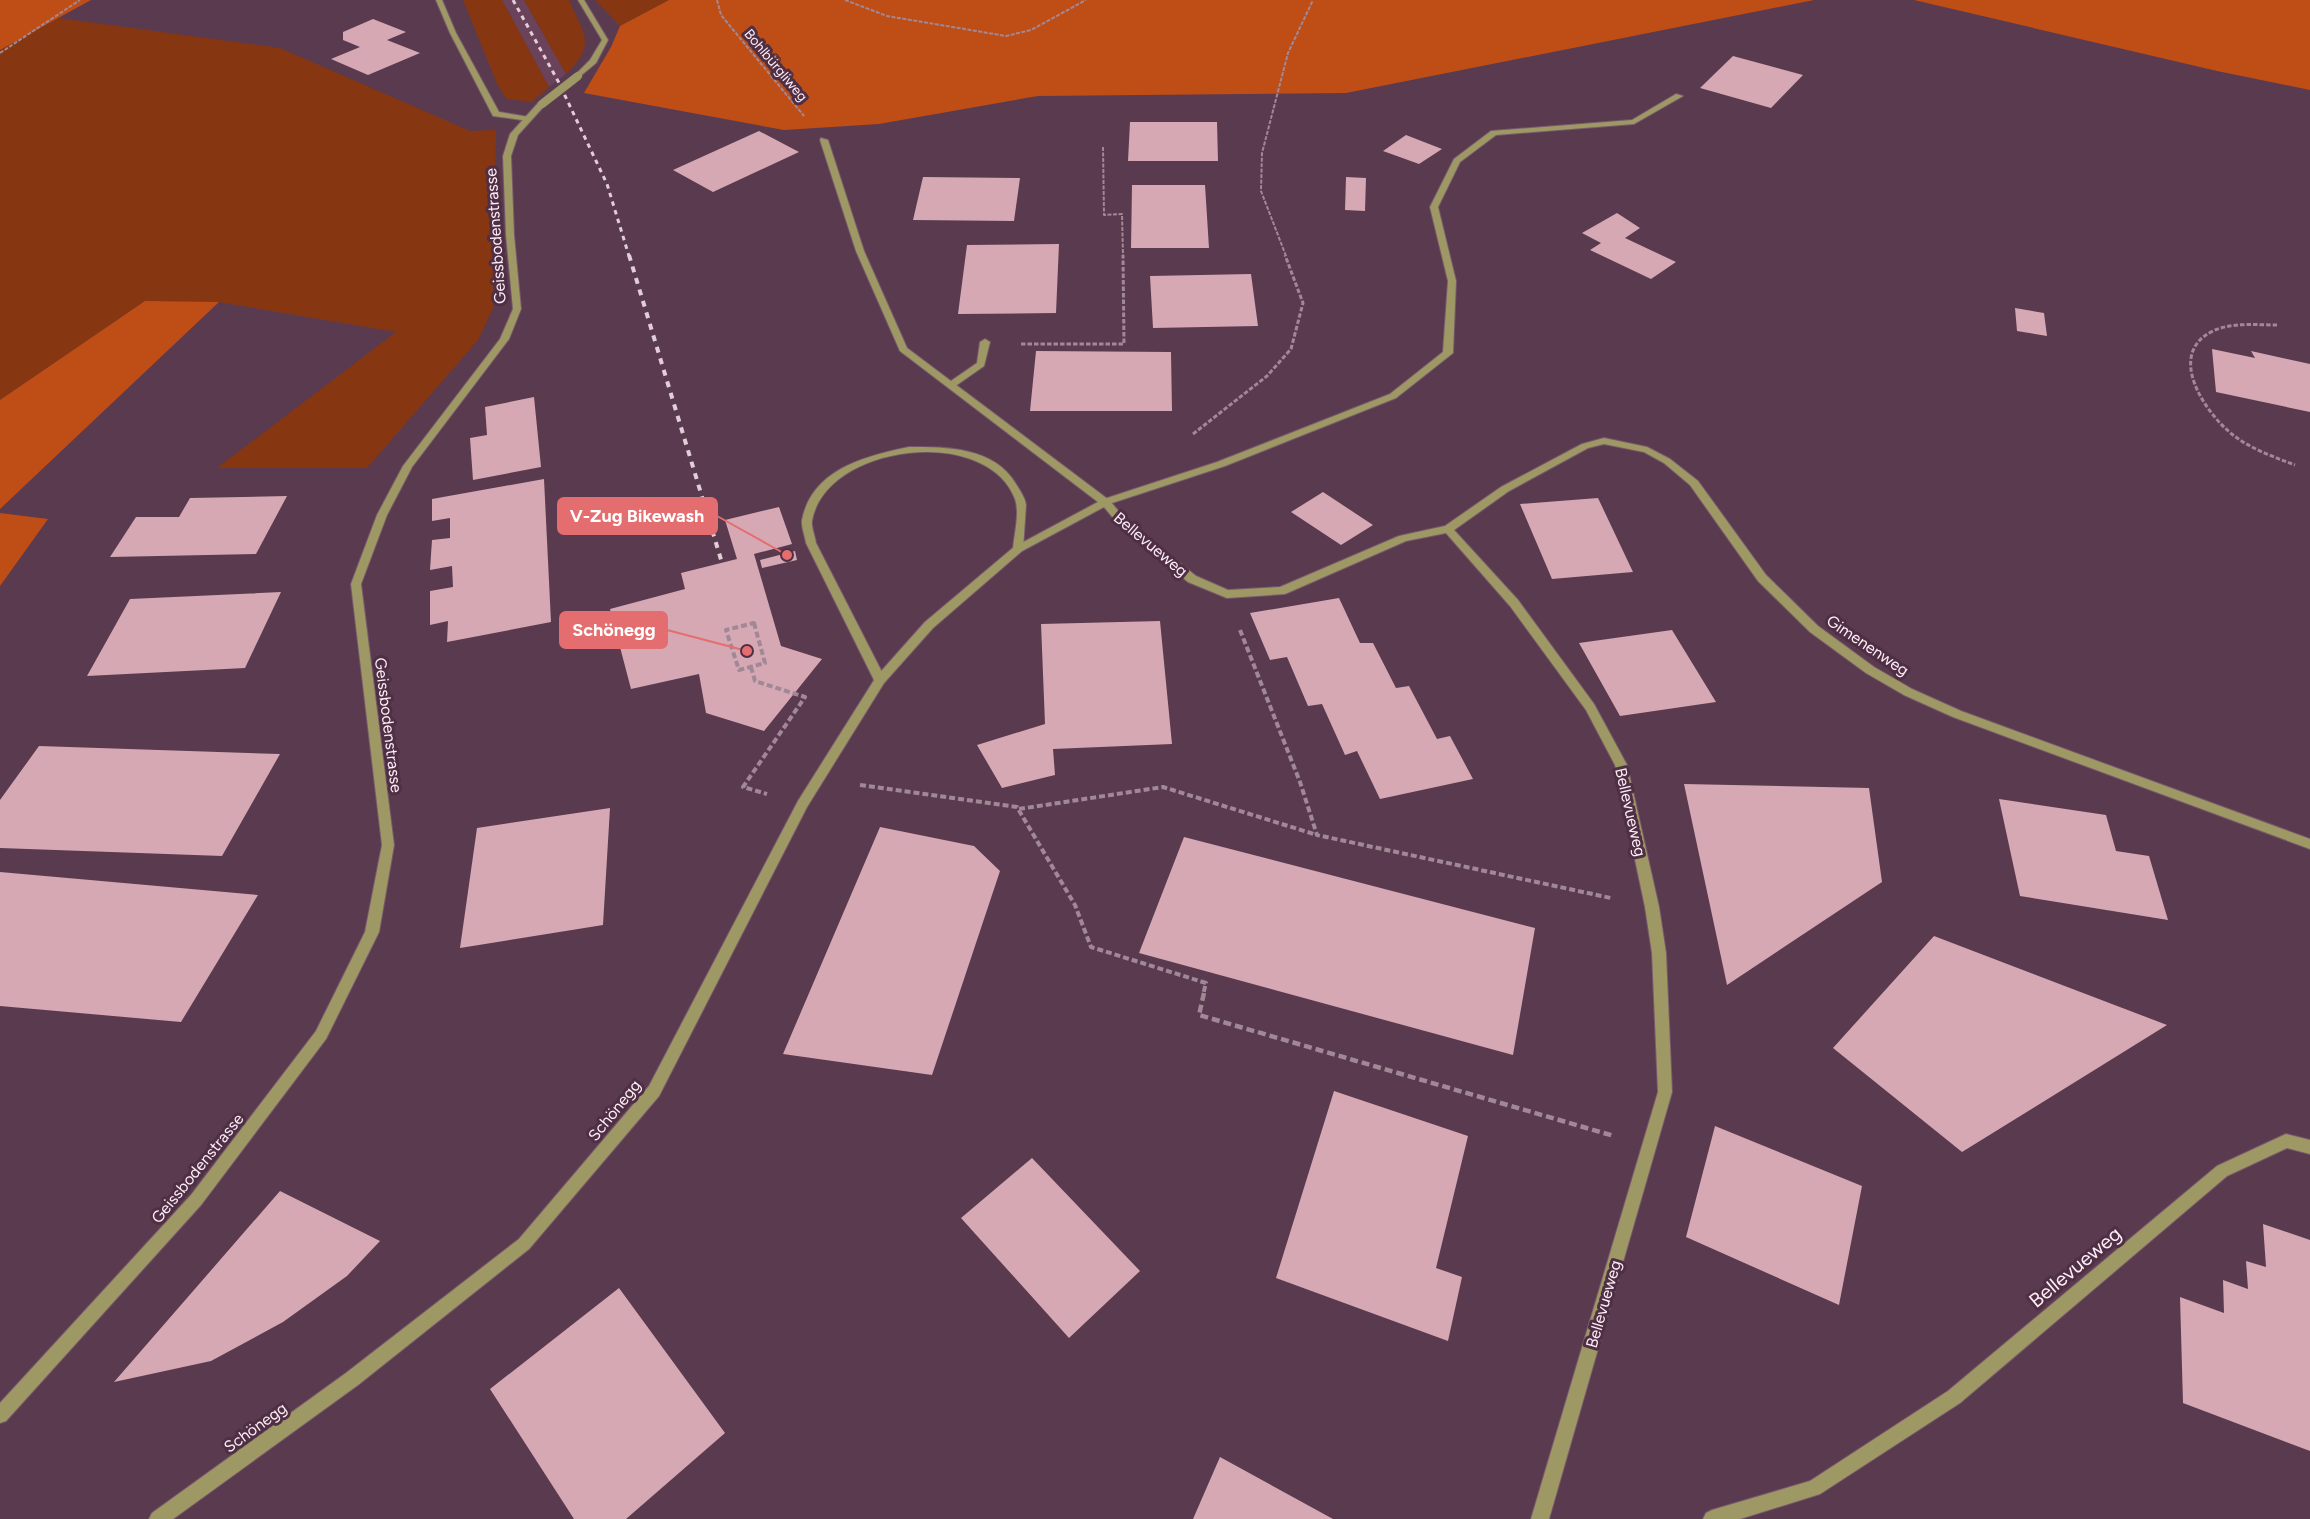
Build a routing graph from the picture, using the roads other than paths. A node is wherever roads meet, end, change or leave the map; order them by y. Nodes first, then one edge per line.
1 (440, 0) edge
2 (581, 0) edge
3 (1680, 96) dead end
4 (526, 119) junction
5 (824, 140) road end
6 (985, 343) road end
7 (951, 385) junction
8 (1105, 502) junction
9 (1448, 529) junction
10 (1018, 549) junction
11 (880, 680) junction
12 (2310, 844) edge
13 (2310, 1147) edge
14 (0, 1415) edge
15 (158, 1519) edge
16 (1540, 1519) edge
17 (1712, 1519) edge

1 - 4 street
2 - 4 street, Geissbodenstrasse, bridge
3 - 8 street, Schönegg
4 - 14 street, Geissbodenstrasse
5 - 7 street, Bellevueweg
6 - 7 street
7 - 8 street, Bellevueweg
8 - 9 street, Bellevueweg
8 - 10 street, Schönegg
9 - 12 street, Gimenenweg
9 - 16 street, Bellevueweg
10 - 11 street, Schönegg
10 - 11 street
11 - 15 street, Schönegg
13 - 17 street, Bellevueweg

